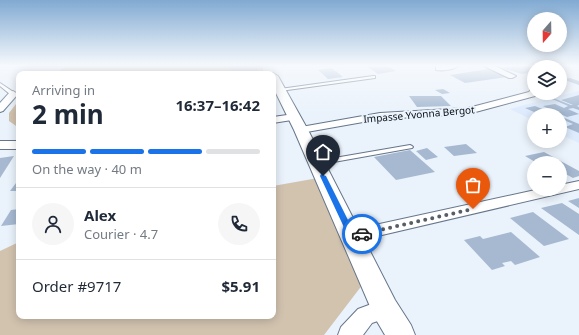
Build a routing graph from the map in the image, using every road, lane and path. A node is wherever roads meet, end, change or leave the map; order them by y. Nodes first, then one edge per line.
1 (276, 82) edge
2 (0, 84) edge
3 (13, 94) joint
4 (527, 96) edge
5 (0, 109) edge
6 (276, 120) edge
7 (298, 123) junction
8 (0, 145) edge
9 (16, 145) edge
10 (410, 147) dead end
11 (317, 164) junction
12 (579, 185) edge
13 (352, 236) junction
14 (386, 309) junction
15 (350, 335) edge
16 (401, 335) edge

1 - 7 street
2 - 3 lane
3 - 5 street
4 - 7 street, Impasse Yvonna Bergot
6 - 7 street, Impasse Yvonna Bergot
7 - 11 street
8 - 9 street
10 - 11 lane
11 - 13 street
12 - 13 street
13 - 14 street
14 - 15 street
14 - 16 street

